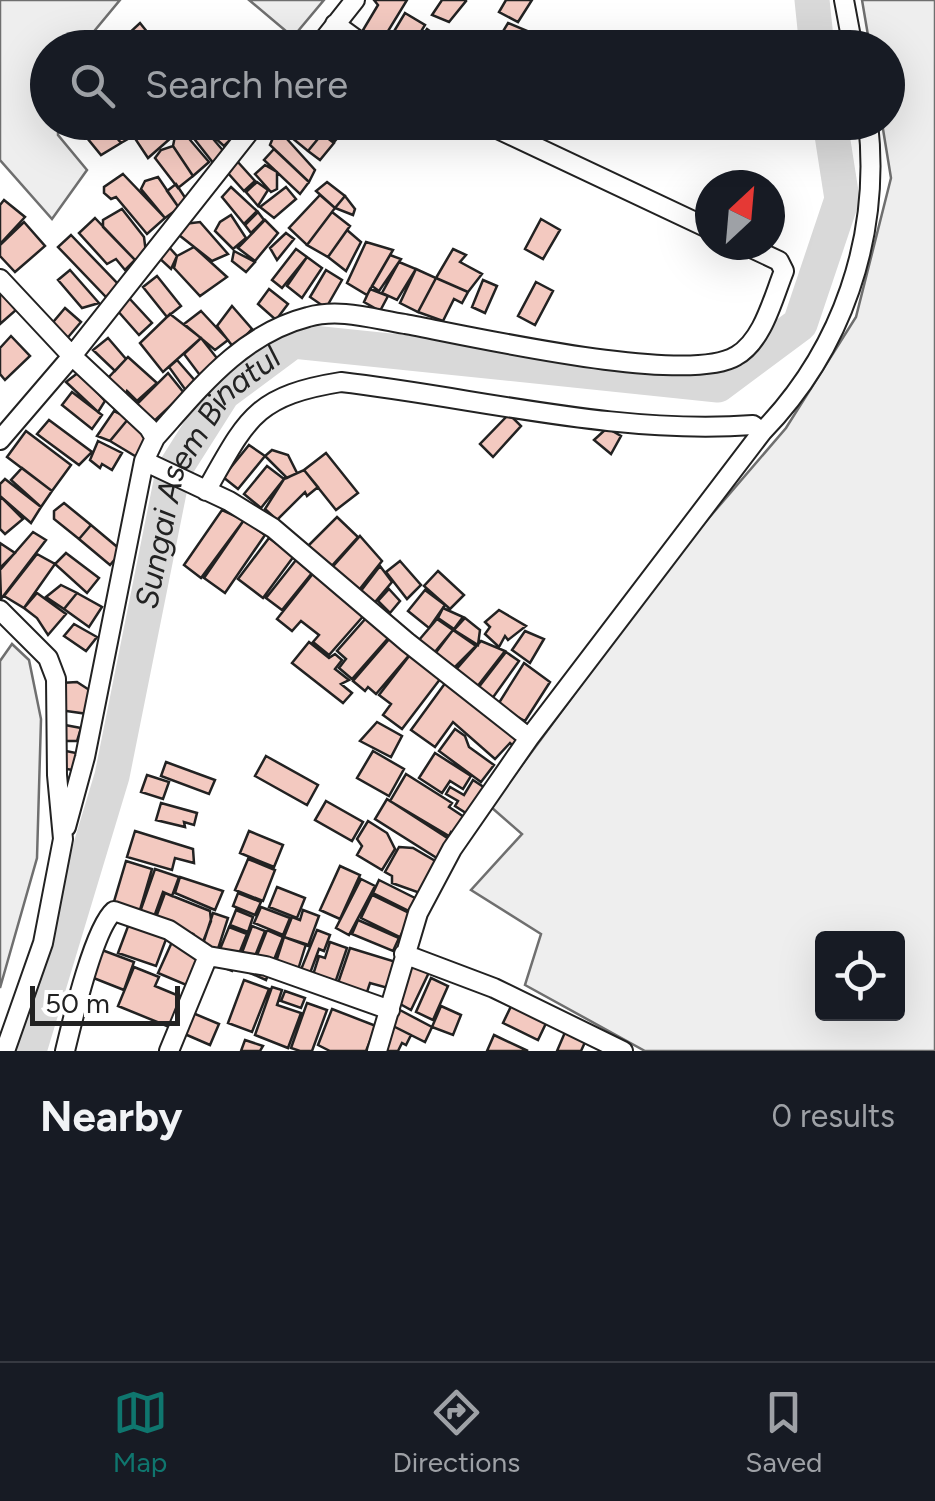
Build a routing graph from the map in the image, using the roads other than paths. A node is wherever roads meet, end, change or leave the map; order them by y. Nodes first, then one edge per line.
1 (355, 0) edge
2 (844, 0) edge
3 (335, 24) junction
4 (330, 30) edge
5 (343, 30) edge
6 (850, 30) edge
7 (243, 140) edge
8 (521, 140) edge
9 (868, 140) edge
10 (695, 222) edge
11 (775, 260) edge
12 (0, 280) edge
13 (72, 356) junction
14 (762, 432) junction
15 (155, 438) junction
16 (0, 440) edge
17 (149, 464) junction
18 (203, 490) junction
19 (0, 610) edge
20 (529, 738) junction
21 (63, 839) junction
22 (404, 954) junction
23 (208, 956) junction
24 (390, 1010) junction
25 (4, 1051) edge
26 (65, 1051) edge
27 (169, 1051) edge
28 (376, 1051) edge
29 (623, 1051) edge

1 - 3 street
2 - 6 street
3 - 4 street
3 - 5 street
7 - 13 street
8 - 10 street
9 - 14 street
11 - 15 street
12 - 13 street
13 - 15 street
13 - 16 street
14 - 18 street
14 - 20 street
15 - 17 street
17 - 18 street
17 - 21 street
18 - 20 street
19 - 21 street
20 - 22 street
21 - 25 street
22 - 24 street
22 - 29 street
23 - 24 street
23 - 26 street
23 - 27 street
24 - 28 street

